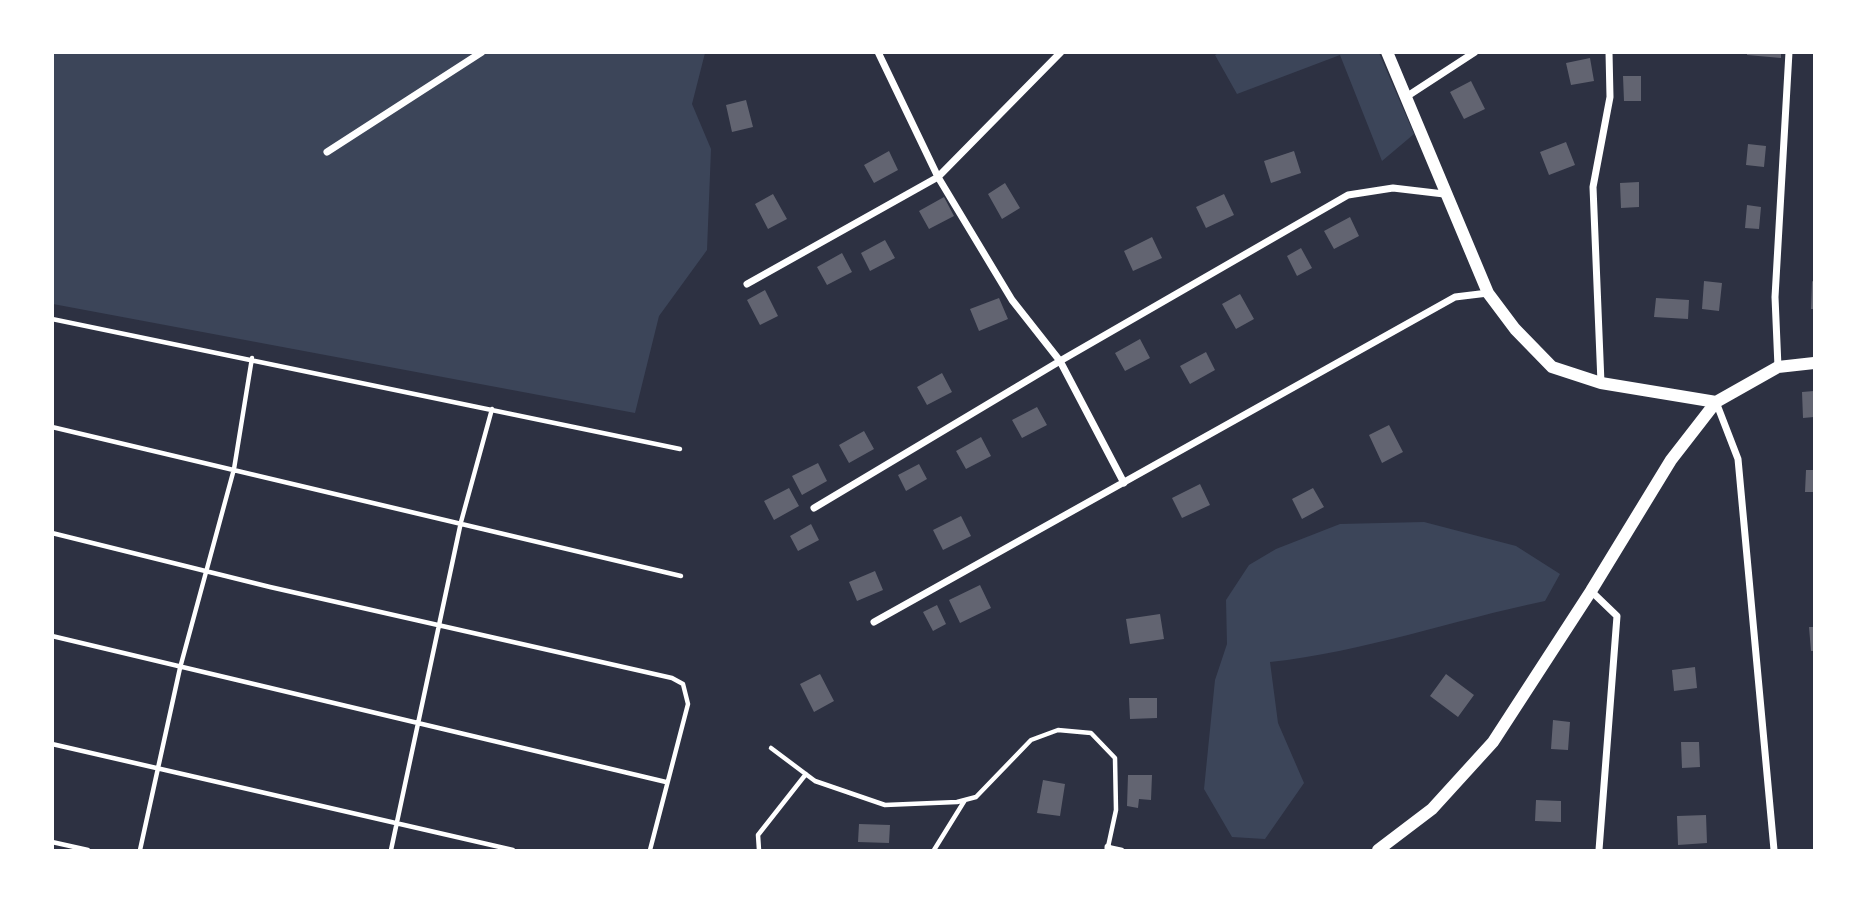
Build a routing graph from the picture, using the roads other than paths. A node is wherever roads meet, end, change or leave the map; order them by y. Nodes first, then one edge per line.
1 (482, 52) edge
2 (878, 52) edge
3 (1061, 52) edge
4 (1387, 52) edge
5 (1475, 52) edge
6 (1609, 52) edge
7 (1789, 52) edge
8 (1406, 97) junction
9 (327, 152) dead end
10 (938, 177) junction
11 (1444, 194) junction
12 (747, 284) dead end
13 (1488, 293) junction
14 (52, 319) edge
15 (251, 358) junction
16 (1060, 360) junction
17 (1815, 363) edge
18 (1778, 367) junction
19 (1601, 383) junction
20 (1716, 402) junction
21 (492, 409) junction
22 (52, 427) edge
23 (680, 449) dead end
24 (234, 469) junction
25 (1124, 483) junction
26 (814, 508) dead end
27 (461, 522) junction
28 (52, 533) edge
29 (208, 571) junction
30 (681, 576) dead end
31 (1591, 592) junction
32 (874, 622) dead end
33 (440, 623) junction
34 (52, 635) edge
35 (180, 668) junction
36 (419, 722) junction
37 (52, 744) edge
38 (771, 748) dead end
39 (159, 769) junction
40 (806, 774) junction
41 (666, 782) junction
42 (966, 799) junction
43 (398, 825) junction
44 (52, 842) edge
45 (1108, 849) edge
46 (88, 850) edge
47 (140, 850) edge
48 (391, 850) edge
49 (513, 850) edge
50 (650, 850) edge
51 (759, 850) edge
52 (934, 850) edge
53 (1122, 850) edge
54 (1378, 850) edge
55 (1599, 850) edge
56 (1774, 850) edge

1 - 9 street
2 - 10 street
3 - 10 street
4 - 8 street
5 - 8 street
6 - 19 street
7 - 18 street
8 - 11 street
10 - 12 street
10 - 16 street
11 - 13 street
11 - 16 street
13 - 19 street
13 - 25 street
14 - 15 lane
15 - 21 lane
15 - 24 lane
16 - 25 street
16 - 26 street
17 - 18 street
18 - 20 street
19 - 20 street
20 - 31 street
20 - 56 street
21 - 23 lane
21 - 27 lane
22 - 24 lane
24 - 27 lane
24 - 29 lane
25 - 32 street
27 - 30 lane
27 - 33 lane
28 - 29 lane
29 - 33 lane
29 - 35 lane
31 - 54 street
31 - 55 street
33 - 36 lane
33 - 41 lane
34 - 35 lane
35 - 36 lane
35 - 39 lane
36 - 41 lane
36 - 43 lane
37 - 39 lane
38 - 40 lane
39 - 43 lane
39 - 47 lane
40 - 42 lane
40 - 51 lane
41 - 50 lane
42 - 45 lane
42 - 52 lane
43 - 48 lane
43 - 49 lane
44 - 46 lane
45 - 53 lane

